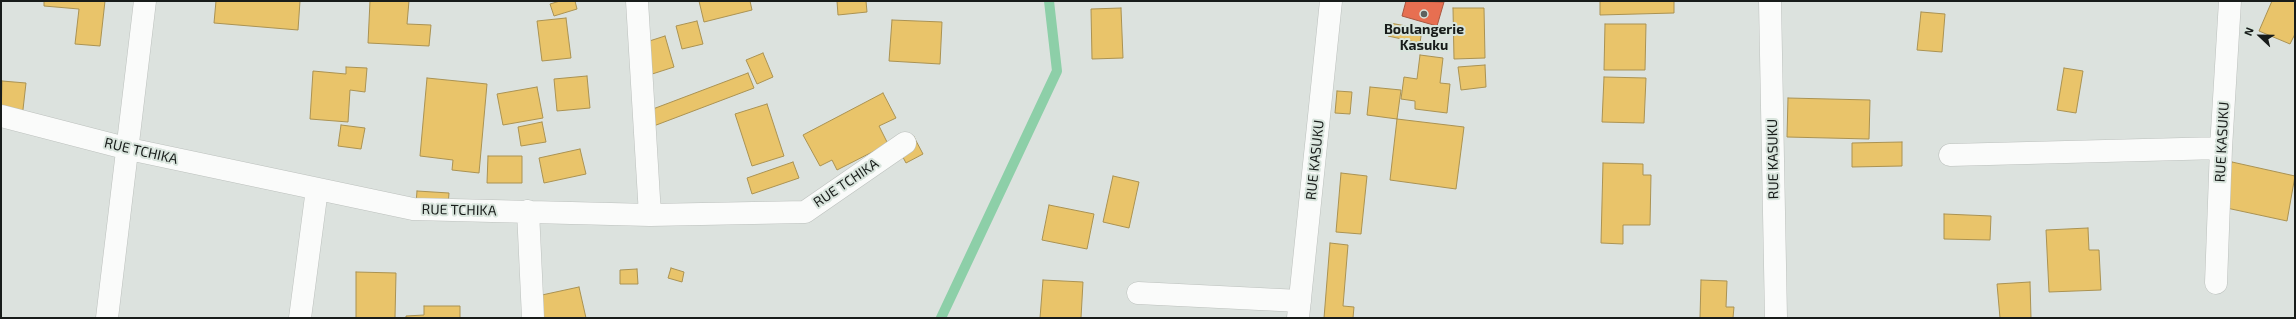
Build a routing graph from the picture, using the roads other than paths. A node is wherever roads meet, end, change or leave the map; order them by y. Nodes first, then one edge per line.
1 (145, 1) edge
2 (637, 1) edge
3 (1331, 1) edge
4 (1770, 1) edge
5 (2230, 1) edge
6 (1, 116) edge
7 (906, 143) dead end
8 (2221, 148) junction
9 (129, 149) junction
10 (1950, 156) dead end
11 (317, 189) junction
12 (528, 211) junction
13 (650, 215) junction
14 (2216, 283) dead end
15 (1138, 293) dead end
16 (1299, 309) edge
17 (107, 318) edge
18 (300, 318) edge
19 (533, 318) edge
20 (1776, 318) edge

1 - 9 street
2 - 13 street
3 - 16 street, RUE KASUKU
4 - 20 street, RUE KASUKU
5 - 8 street, RUE KASUKU
6 - 9 street, RUE TCHIKA
7 - 13 street, RUE TCHIKA
8 - 10 street
8 - 14 street, RUE KASUKU
9 - 11 street, RUE TCHIKA
9 - 17 street
11 - 12 street, RUE TCHIKA
11 - 18 street
12 - 13 street, RUE TCHIKA
12 - 19 street
15 - 16 street

